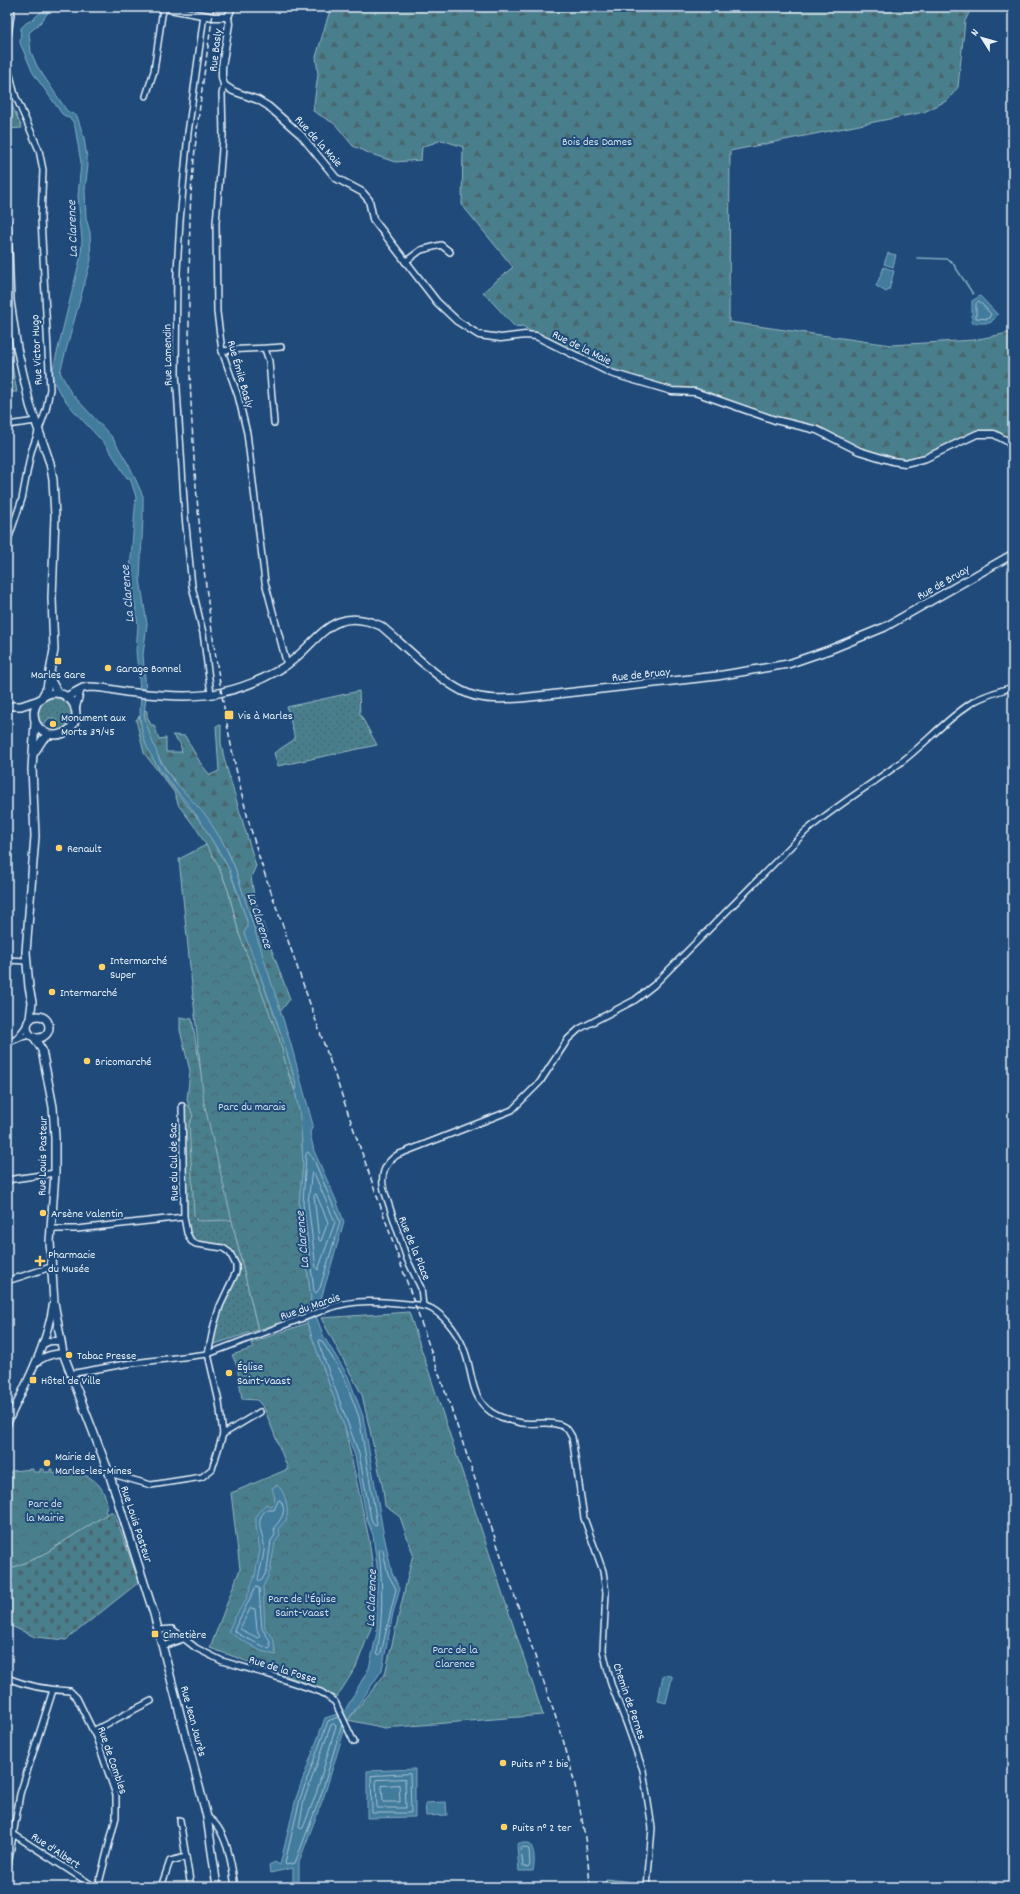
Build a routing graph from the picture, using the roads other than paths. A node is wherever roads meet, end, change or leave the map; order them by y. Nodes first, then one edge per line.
1 (11, 7) edge
2 (232, 7) edge
3 (162, 8) edge
4 (204, 15) junction
5 (228, 17) junction
6 (7, 35) edge
7 (7, 63) edge
8 (224, 85) junction
9 (16, 95) junction
10 (7, 96) edge
11 (146, 96) dead end
12 (7, 224) edge
13 (450, 252) dead end
14 (405, 262) junction
15 (9, 301) edge
16 (281, 347) dead end
17 (265, 349) junction
18 (222, 351) junction
19 (36, 421) junction
20 (274, 423) dead end
21 (7, 424) edge
22 (39, 430) junction
23 (1013, 451) edge
24 (7, 543) edge
25 (1013, 554) edge
26 (287, 665) junction
27 (50, 676) junction
28 (1013, 687) edge
29 (80, 690) junction
30 (58, 694) junction
31 (211, 694) junction
32 (66, 697) junction
33 (41, 698) junction
34 (7, 706) edge
35 (21, 706) junction
36 (75, 709) junction
37 (34, 720) junction
38 (49, 735) junction
39 (33, 755) junction
40 (7, 960) edge
41 (26, 961) junction
42 (32, 1002) junction
43 (42, 1016) junction
44 (29, 1022) junction
45 (32, 1036) junction
46 (43, 1036) junction
47 (16, 1039) junction
48 (7, 1043) edge
49 (42, 1050) junction
50 (182, 1106) dead end
51 (54, 1173) junction
52 (7, 1180) edge
53 (184, 1217) junction
54 (50, 1229) junction
55 (51, 1267) junction
56 (7, 1281) edge
57 (54, 1302) junction
58 (423, 1306) junction
59 (60, 1341) junction
60 (43, 1344) junction
61 (62, 1353) junction
62 (208, 1354) junction
63 (34, 1366) junction
64 (70, 1374) junction
65 (260, 1412) dead end
66 (7, 1424) edge
67 (223, 1434) junction
68 (109, 1473) junction
69 (158, 1630) junction
70 (186, 1638) junction
71 (162, 1646) junction
72 (7, 1678) edge
73 (53, 1690) junction
74 (151, 1701) dead end
75 (93, 1731) junction
76 (354, 1742) dead end
77 (207, 1817) junction
78 (180, 1820) dead end
79 (7, 1830) edge
80 (13, 1834) junction
81 (186, 1857) junction
82 (7, 1871) edge
83 (95, 1887) edge
84 (98, 1887) edge
85 (162, 1887) edge
86 (191, 1887) edge
87 (217, 1887) edge
88 (235, 1887) edge
89 (647, 1887) edge

1 - 6 main road
2 - 5 street, Rue Basly
3 - 4 street
3 - 11 street
4 - 5 street
4 - 31 street, Rue Lamendin
5 - 8 street, Rue Basly
7 - 9 street, Rue Victor Hugo
8 - 14 street, Rue de la Maie
8 - 18 street, Rue Émile Basly
9 - 10 street
9 - 22 street, Rue Victor Hugo
12 - 15 main road
13 - 14 street
14 - 23 street, Rue de la Maie
15 - 19 main road
16 - 17 street
17 - 18 street
17 - 20 street
18 - 26 street, Rue Émile Basly
19 - 21 street
19 - 22 main road
22 - 24 street, Rue Victor Hugo
22 - 27 main road
25 - 26 main road, Rue de Bruay
26 - 31 main road, Rue de Bruay
27 - 30 main road
27 - 33 main road
28 - 58 street, Rue de la Place
29 - 31 main road, Rue de Bruay
29 - 32 main road
29 - 36 main road
30 - 32 main road
30 - 33 main road
32 - 36 main road
33 - 35 main road
33 - 37 main road
34 - 35 main road
35 - 37 main road
36 - 38 main road
37 - 38 main road
37 - 39 main road
38 - 39 main road
39 - 41 main road
40 - 41 street
41 - 42 main road
42 - 43 main road
42 - 44 main road
43 - 44 main road
43 - 46 main road
44 - 45 main road
44 - 47 street
45 - 46 main road
45 - 47 street
45 - 49 main road, Rue Louis Pasteur
46 - 49 main road, Rue Louis Pasteur
47 - 48 street
49 - 51 main road, Rue Louis Pasteur
50 - 53 street, Rue du Cul de Sac
51 - 52 street
51 - 54 main road, Rue Louis Pasteur
53 - 54 street
53 - 62 street, Rue du Cul de Sac
54 - 55 main road, Rue Louis Pasteur
55 - 56 street
55 - 57 main road, Rue Louis Pasteur
57 - 59 main road, Rue Louis Pasteur
57 - 60 street
58 - 62 street, Rue du Marais
58 - 89 street, Chemin de Pernes
59 - 60 street
59 - 61 main road, Rue Louis Pasteur
60 - 63 street
61 - 63 street
61 - 64 main road, Rue Louis Pasteur
62 - 64 street, Rue du Marais
62 - 67 street
63 - 66 street
64 - 68 main road, Rue Louis Pasteur
65 - 67 street
67 - 68 street
68 - 69 main road, Rue Louis Pasteur
69 - 70 street, Rue de la Fosse
69 - 71 main road, Rue Jean Jaurès
70 - 71 street
70 - 76 street, Rue de la Fosse
71 - 77 main road, Rue Jean Jaurès
72 - 73 street
73 - 75 street, Rue de Combles
73 - 80 street
74 - 75 street
75 - 84 street, Rue de Combles
77 - 87 main road, Rue Jean Jaurès
77 - 88 street, Rue Jean Jaurès
78 - 81 street
79 - 80 street, Rue d'Albert
80 - 82 street
80 - 83 street, Rue d'Albert
81 - 85 street
81 - 86 street

